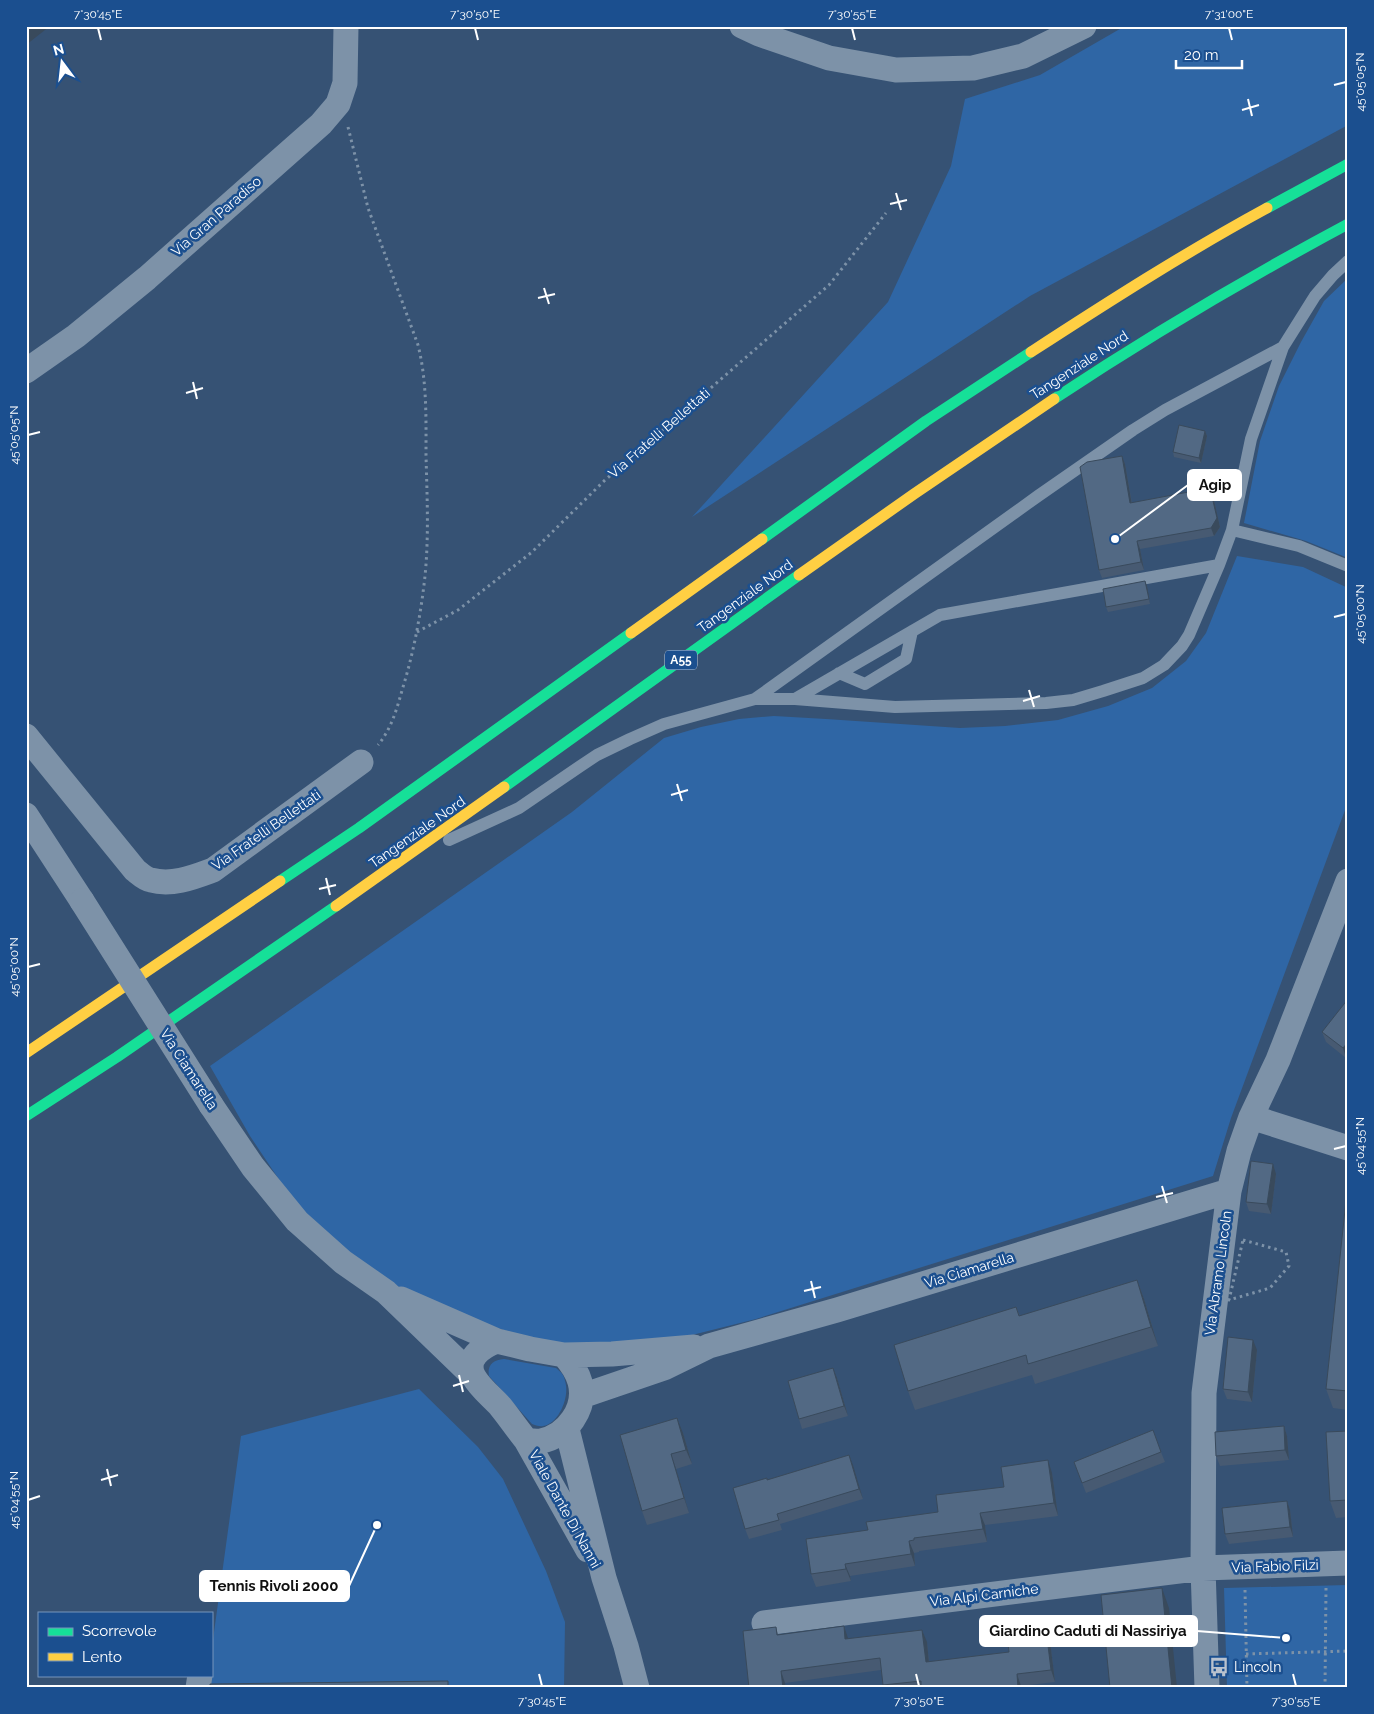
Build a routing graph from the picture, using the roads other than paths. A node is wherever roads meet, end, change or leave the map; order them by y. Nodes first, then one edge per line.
1 (346, 26) edge
2 (742, 26) edge
3 (1084, 26) edge
4 (1348, 164) edge
5 (1348, 224) edge
6 (1348, 262) edge
7 (1283, 347) junction
8 (26, 371) edge
9 (1232, 530) junction
10 (1219, 565) junction
11 (1348, 566) edge
12 (912, 631) junction
13 (839, 673) junction
14 (755, 699) junction
15 (795, 700) junction
16 (26, 736) edge
17 (361, 762) road end
18 (26, 815) edge
19 (404, 860) junction
20 (1348, 881) edge
21 (26, 1053) edge
22 (26, 1116) edge
23 (1251, 1118) junction
24 (1348, 1148) edge
25 (1229, 1191) junction
26 (386, 1292) junction
27 (497, 1340) junction
28 (709, 1346) junction
29 (564, 1355) junction
30 (473, 1376) junction
31 (582, 1396) junction
32 (566, 1429) junction
33 (526, 1440) junction
34 (1348, 1563) edge
35 (1203, 1568) junction
36 (604, 1578) junction
37 (764, 1623) dead end
38 (637, 1688) edge
39 (1207, 1688) edge

1 - 8 street, Via Gran Paradiso
2 - 3 street
4 - 21 highway
5 - 19 highway, Tangenziale Nord / A55
6 - 7 lane
7 - 9 lane
7 - 14 lane
9 - 10 lane
9 - 11 lane
10 - 12 lane
10 - 15 lane
12 - 13 lane
12 - 13 lane
13 - 15 lane
14 - 15 lane
14 - 19 lane
16 - 17 street, Via Fratelli Bellettati
18 - 26 street, Via Ciamarella, bridge
19 - 22 highway, Tangenziale Nord / A55
20 - 23 street, Via Abramo Lincoln
23 - 24 street
23 - 25 street, Via Abramo Lincoln
25 - 28 street, Via Ciamarella
25 - 35 street, Via Abramo Lincoln
26 - 27 street, Via Ciamarella
26 - 30 street, Via Ciamarella
27 - 29 street
27 - 30 street
28 - 29 street, Via Ciamarella
28 - 31 street, Via Ciamarella
29 - 31 street
30 - 33 street
31 - 32 street
32 - 33 street
32 - 36 street, Viale Dante Di Nanni
33 - 36 street, Viale Dante Di Nanni
34 - 35 street, Via Fabio Filzi
35 - 37 street, Via Alpi Carniche
35 - 39 street, Via Abramo Lincoln
36 - 38 street, Viale Dante Di Nanni

